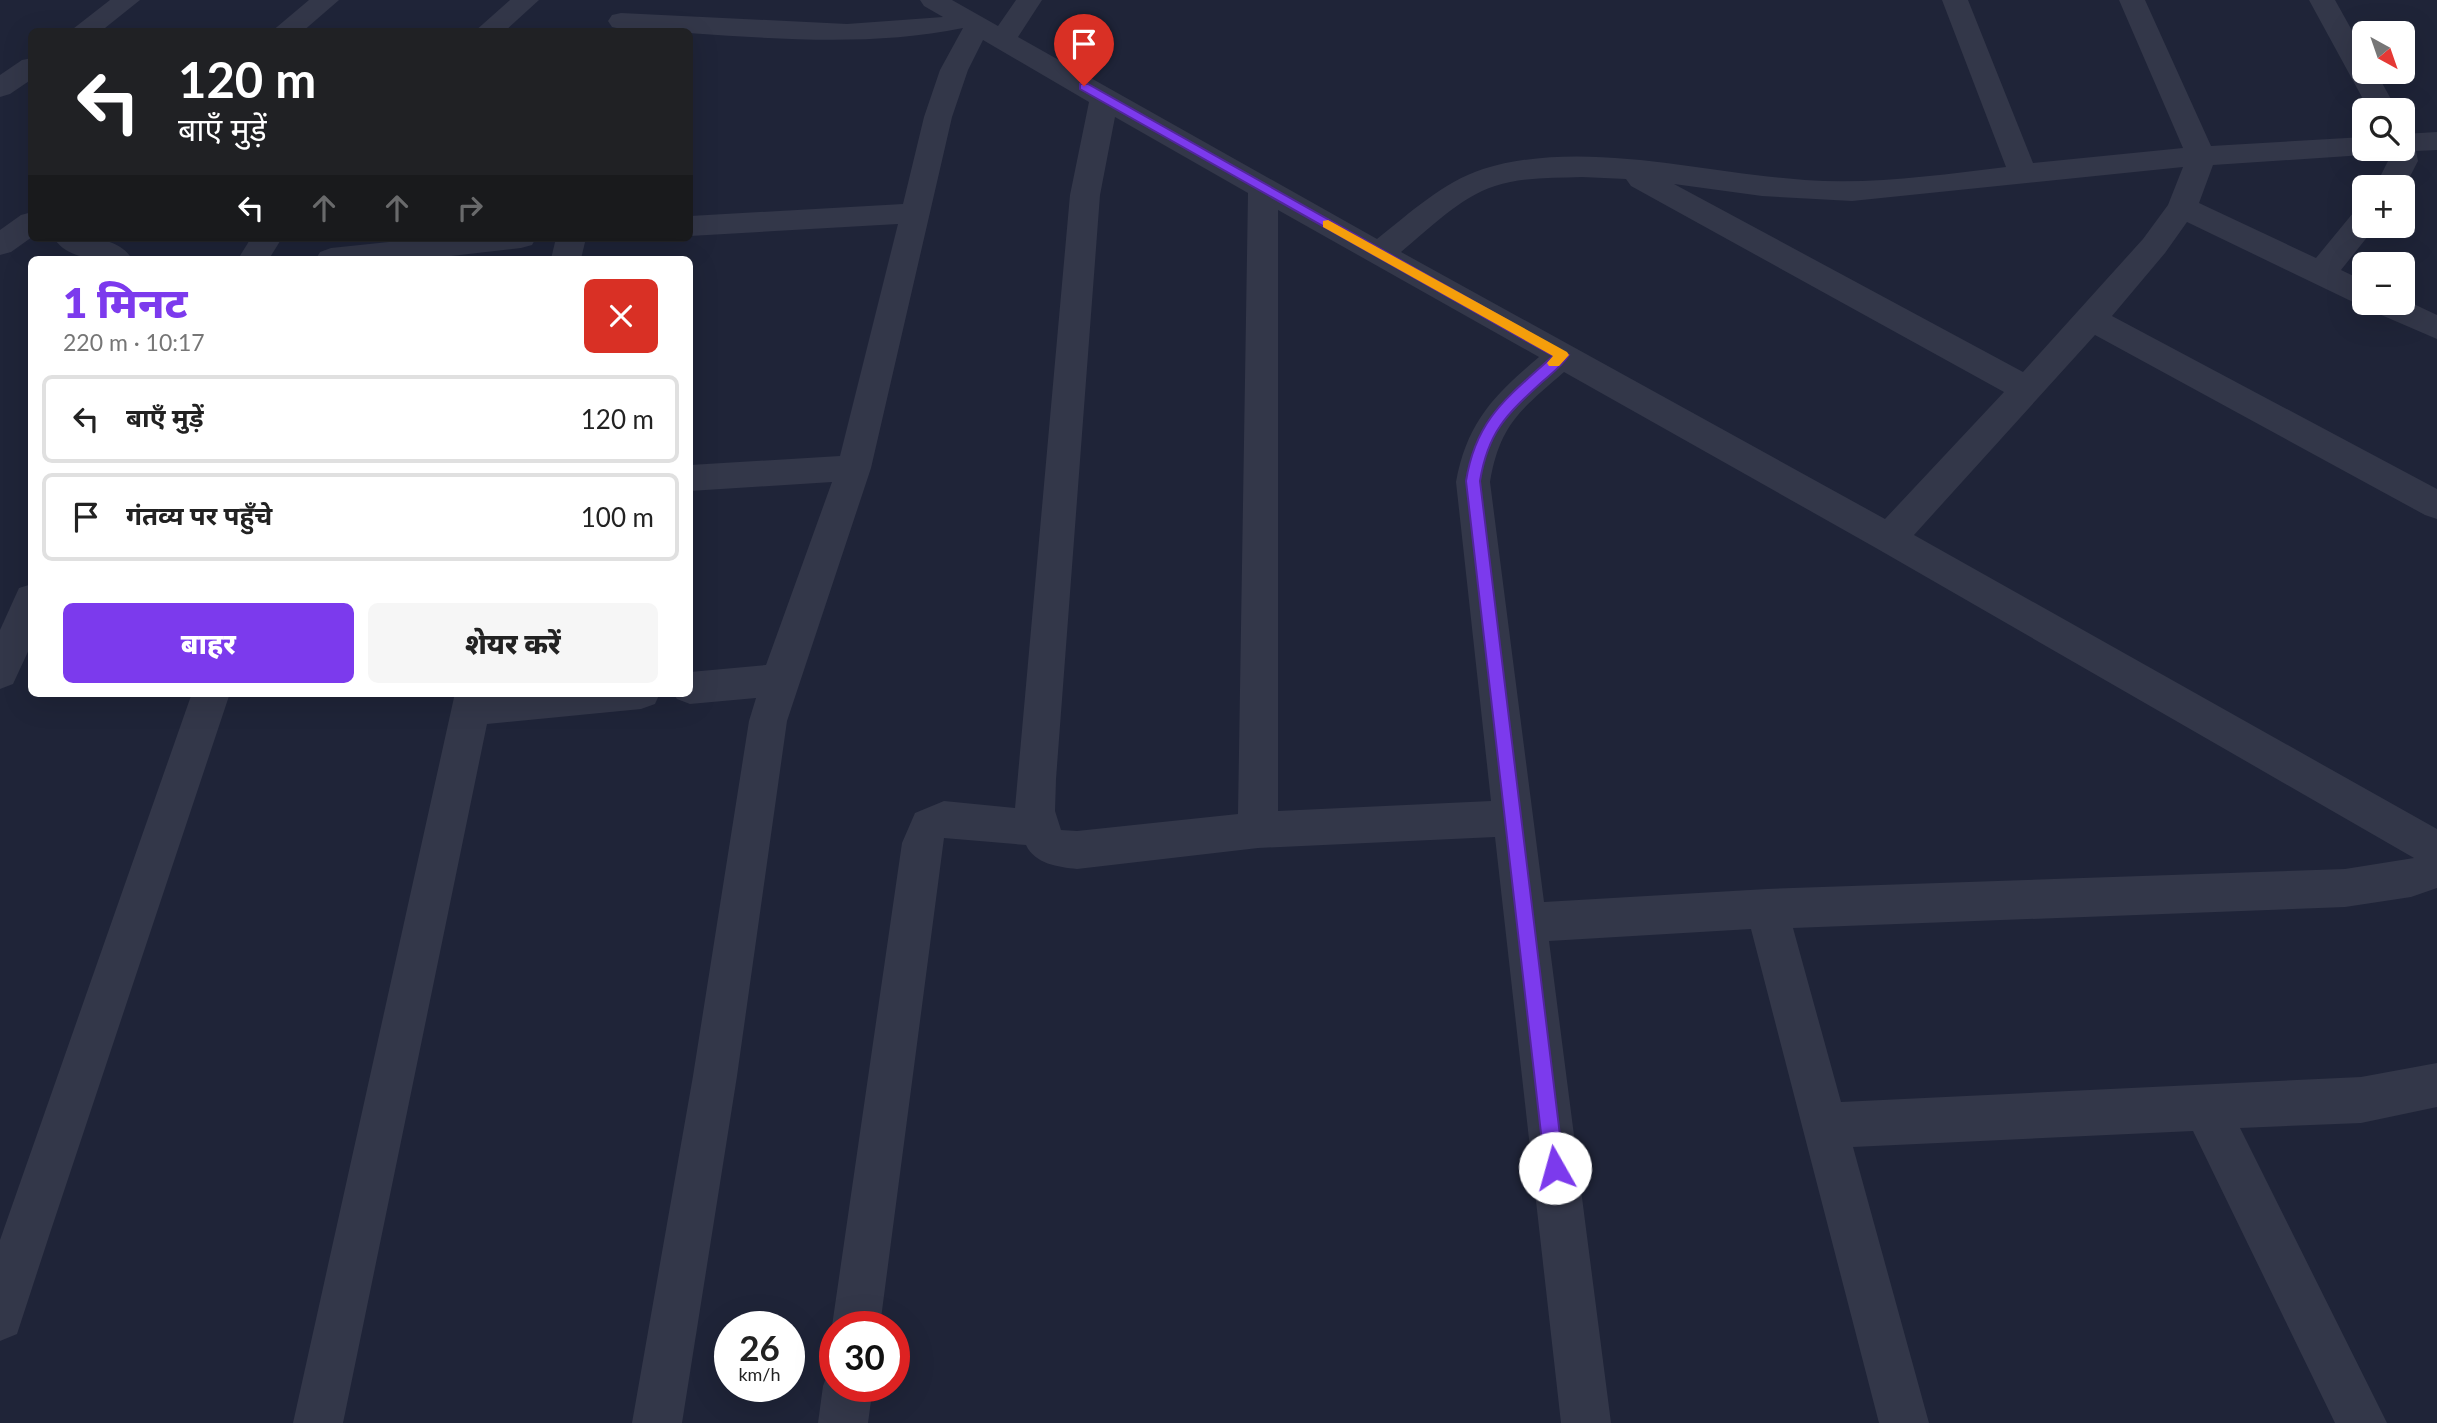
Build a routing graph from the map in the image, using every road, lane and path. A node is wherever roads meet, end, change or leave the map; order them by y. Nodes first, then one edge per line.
1 (127, 0) edge
2 (326, 0) edge
3 (526, 0) edge
4 (933, 0) edge
5 (1028, 0) edge
6 (1955, 0) edge
7 (2132, 0) edge
8 (2322, 0) edge
9 (621, 11) edge
10 (88, 28) edge
11 (290, 28) edge
12 (492, 28) edge
13 (982, 28) junction
14 (28, 69) edge
15 (0, 88) edge
16 (1104, 98) junction
17 (2376, 98) edge
18 (2437, 141) edge
19 (2415, 142) edge
20 (2352, 147) edge
21 (2201, 157) junction
22 (1627, 171) junction
23 (2023, 174) junction
24 (1263, 188) junction
25 (2182, 206) junction
26 (915, 213) junction
27 (28, 225) edge
28 (693, 226) edge
29 (2352, 235) edge
30 (78, 242) edge
31 (487, 242) edge
32 (0, 245) edge
33 (1379, 253) junction
34 (110, 256) edge
35 (367, 256) edge
36 (2321, 273) junction
37 (2352, 288) edge
38 (2409, 315) edge
39 (2091, 319) junction
40 (2437, 328) edge
41 (1562, 355) junction
42 (2027, 389) junction
43 (854, 468) junction
44 (693, 478) edge
45 (2437, 505) edge
46 (1889, 538) junction
47 (28, 607) edge
48 (3, 658) edge
49 (780, 680) junction
50 (693, 688) edge
51 (210, 697) edge
52 (557, 697) edge
53 (473, 701) edge
54 (1513, 818) junction
55 (1038, 828) junction
56 (1258, 830) junction
57 (2437, 850) edge
58 (2437, 869) edge
59 (1767, 909) junction
60 (1525, 923) junction
61 (2437, 1085) edge
62 (2205, 1107) junction
63 (1825, 1126) junction
64 (858, 1311) edge
65 (0, 1317) edge
66 (846, 1402) edge
67 (318, 1423) edge
68 (657, 1423) edge
69 (843, 1423) edge
70 (1586, 1423) edge
71 (1904, 1423) edge
72 (2362, 1423) edge

1 - 10 street
2 - 11 street
3 - 12 street
4 - 13 street
5 - 13 street
6 - 23 street
7 - 21 street
8 - 17 street
9 - 13 street
13 - 16 street
13 - 26 street
14 - 15 street
16 - 24 street
16 - 55 street
18 - 19 street
20 - 21 street
21 - 23 street
21 - 25 street
22 - 23 street
22 - 33 street
22 - 42 street
24 - 33 street
24 - 56 street
25 - 36 street
25 - 39 street
26 - 28 street
26 - 43 street
27 - 32 street
29 - 36 street
30 - 34 street
31 - 35 street
33 - 41 street
36 - 37 street
38 - 40 street
39 - 42 street
39 - 45 street
41 - 46 street
41 - 54 street
42 - 46 street
43 - 44 street
43 - 49 street
46 - 57 street
47 - 48 street
49 - 50 street
49 - 68 street
51 - 65 street
52 - 53 street
53 - 67 street
54 - 56 street
54 - 60 street
55 - 56 street
55 - 64 street
58 - 59 street
59 - 60 street
59 - 63 street
60 - 70 street
61 - 62 street
62 - 63 street
62 - 72 street
63 - 71 street
66 - 69 street

